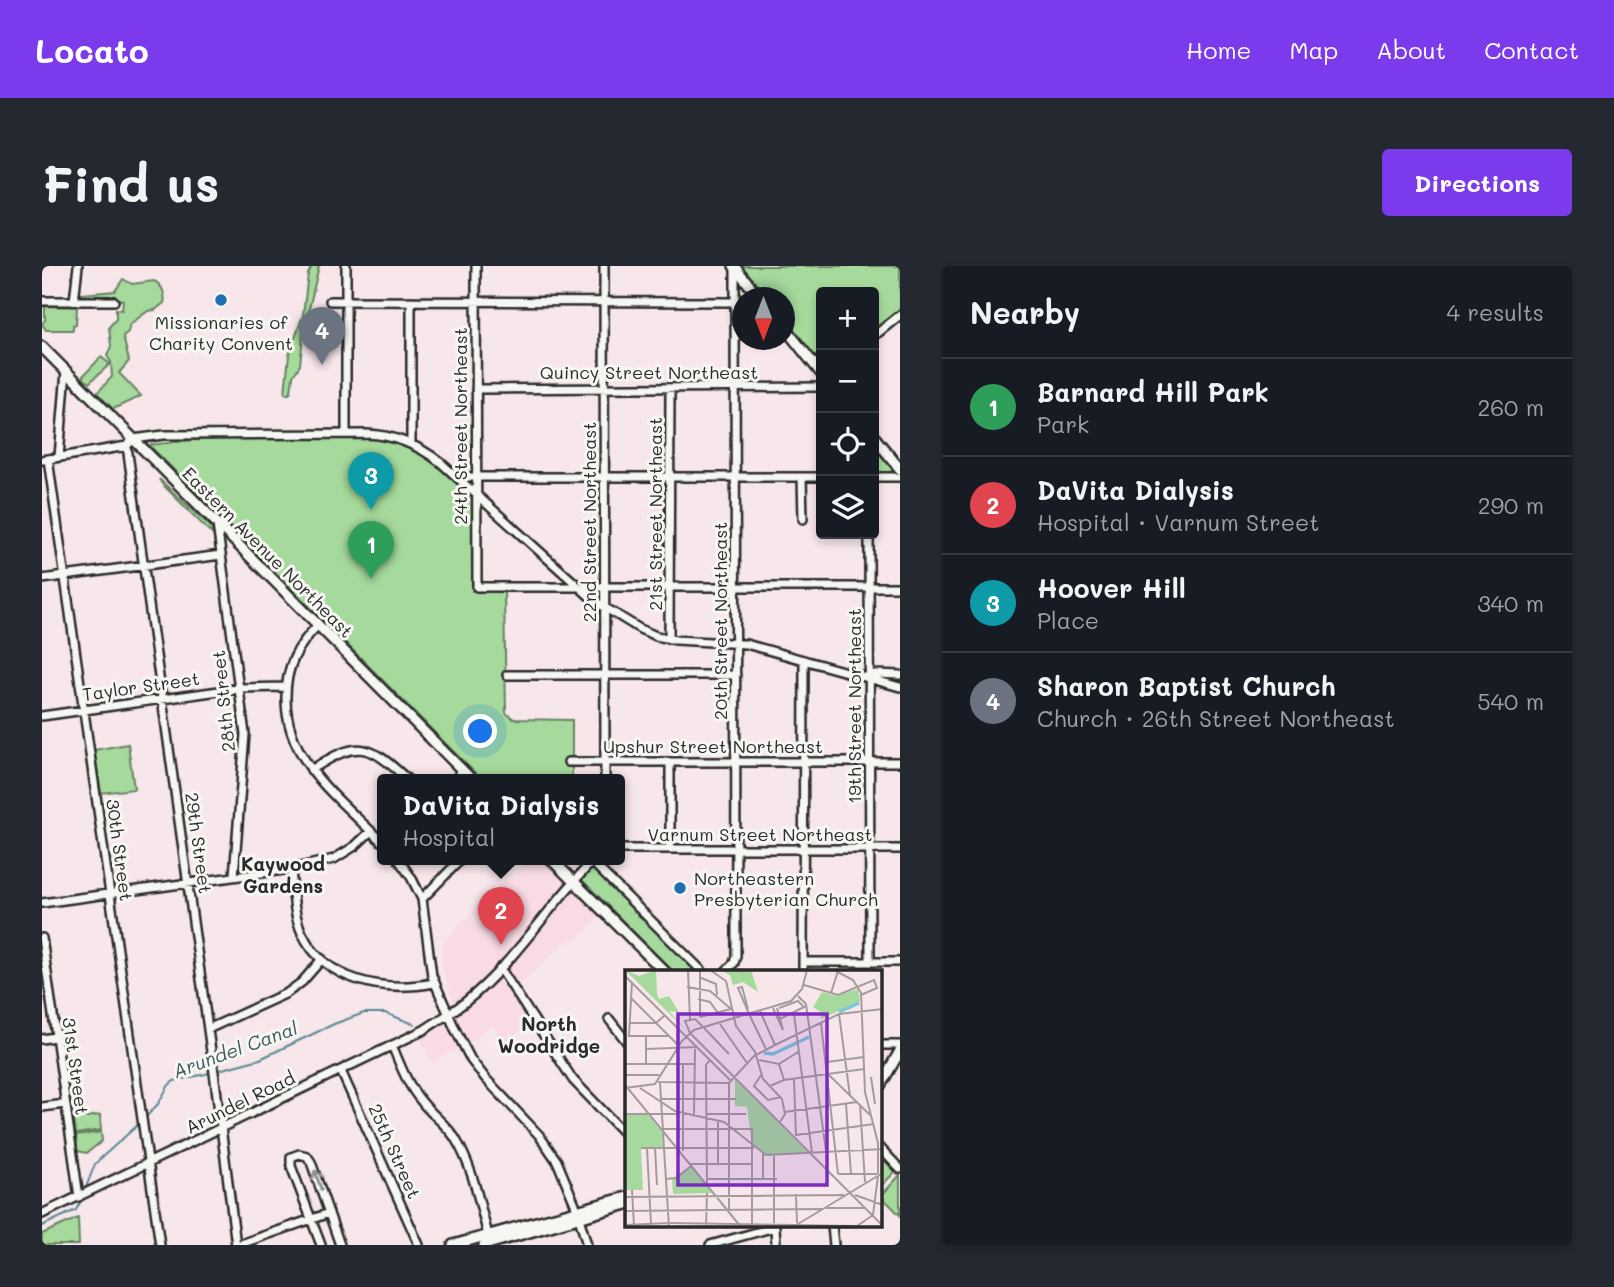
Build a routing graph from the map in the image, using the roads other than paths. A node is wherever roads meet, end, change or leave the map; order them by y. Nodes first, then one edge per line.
1 (78, 266) edge
2 (346, 266) edge
3 (476, 266) edge
4 (604, 266) edge
5 (735, 267) edge
6 (735, 287) edge
7 (751, 287) edge
8 (42, 301) edge
9 (74, 301) junction
10 (114, 301) dead end
11 (330, 301) dead end
12 (346, 301) junction
13 (411, 301) junction
14 (476, 302) junction
15 (604, 302) junction
16 (732, 302) edge
17 (900, 314) edge
18 (879, 332) edge
19 (795, 340) edge
20 (42, 347) edge
21 (735, 350) edge
22 (816, 367) edge
23 (66, 371) junction
24 (816, 387) edge
25 (476, 388) junction
26 (735, 388) junction
27 (604, 389) junction
28 (670, 389) junction
29 (346, 434) junction
30 (130, 443) junction
31 (411, 443) junction
32 (879, 445) edge
33 (58, 457) junction
34 (45, 460) edge
35 (900, 469) edge
36 (458, 477) junction
37 (476, 477) junction
38 (604, 477) junction
39 (670, 477) junction
40 (735, 477) junction
41 (802, 477) junction
42 (816, 477) edge
43 (879, 477) edge
44 (900, 477) edge
45 (476, 493) junction
46 (803, 519) dead end
47 (217, 523) junction
48 (869, 539) edge
49 (221, 555) junction
50 (144, 565) junction
51 (65, 576) junction
52 (42, 579) edge
53 (605, 586) junction
54 (579, 587) junction
55 (670, 587) junction
56 (735, 587) junction
57 (870, 587) junction
58 (900, 587) edge
59 (605, 608) junction
60 (318, 625) junction
61 (669, 639) junction
62 (736, 643) junction
63 (804, 660) junction
64 (899, 674) edge
65 (507, 675) dead end
66 (604, 675) junction
67 (736, 675) junction
68 (869, 677) junction
69 (286, 687) junction
70 (899, 687) edge
71 (240, 688) junction
72 (163, 699) junction
73 (83, 710) junction
74 (42, 716) edge
75 (568, 762) dead end
76 (605, 762) junction
77 (670, 762) junction
78 (736, 762) junction
79 (804, 762) junction
80 (869, 762) junction
81 (900, 762) edge
82 (311, 770) junction
83 (402, 774) edge
84 (466, 774) edge
85 (605, 774) edge
86 (371, 831) junction
87 (377, 837) edge
88 (625, 849) edge
89 (670, 849) junction
90 (736, 849) junction
91 (804, 849) junction
92 (869, 849) junction
93 (900, 849) edge
94 (402, 865) edge
95 (455, 865) edge
96 (557, 865) edge
97 (589, 865) edge
98 (599, 865) edge
99 (290, 869) junction
100 (234, 877) junction
101 (573, 881) junction
102 (188, 883) junction
103 (110, 894) junction
104 (422, 899) junction
105 (42, 903) edge
106 (42, 938) edge
107 (322, 959) junction
108 (803, 962) junction
109 (870, 962) junction
110 (900, 962) edge
111 (500, 968) junction
112 (44, 969) edge
113 (663, 970) edge
114 (701, 970) edge
115 (727, 970) edge
116 (803, 970) edge
117 (434, 983) junction
118 (449, 1013) junction
119 (609, 1019) dead end
120 (208, 1028) junction
121 (55, 1037) junction
122 (42, 1039) edge
123 (625, 1039) edge
124 (391, 1045) junction
125 (900, 1051) edge
126 (897, 1067) edge
127 (341, 1071) junction
128 (883, 1082) edge
129 (65, 1104) junction
130 (42, 1107) edge
131 (222, 1127) junction
132 (625, 1134) edge
133 (883, 1151) edge
134 (148, 1164) junction
135 (900, 1168) edge
136 (79, 1197) junction
137 (625, 1198) edge
138 (625, 1204) edge
139 (329, 1213) junction
140 (42, 1214) edge
141 (578, 1214) junction
142 (311, 1219) junction
143 (770, 1228) edge
144 (488, 1242) edge
145 (733, 1242) edge
146 (160, 1245) edge
147 (237, 1245) edge
148 (321, 1245) edge
149 (340, 1245) edge
150 (419, 1245) edge
151 (453, 1245) edge
152 (587, 1245) edge
153 (710, 1245) edge

1 - 9 street
2 - 12 street
3 - 14 street, 24th Street Northeast
4 - 15 street, 22nd Street Northeast
5 - 6 street, 20th Street Northeast
5 - 7 main road
8 - 9 street
9 - 10 street
11 - 12 street
12 - 13 street
12 - 29 street
13 - 14 street
13 - 31 street
14 - 15 street
14 - 25 street, 24th Street Northeast
15 - 16 street
15 - 27 street, 22nd Street Northeast
17 - 18 street
19 - 22 main road
20 - 23 main road, Eastern Avenue Northeast
21 - 26 street, 20th Street Northeast
23 - 30 main road, Eastern Avenue Northeast
23 - 33 street
24 - 26 street, Quincy Street Northeast
25 - 27 street, Quincy Street Northeast
25 - 37 street, 24th Street Northeast
26 - 28 street, Quincy Street Northeast
26 - 40 street, 20th Street Northeast
27 - 28 street, Quincy Street Northeast
27 - 38 street, 22nd Street Northeast
28 - 39 street, 21st Street Northeast
29 - 30 street
29 - 31 street
30 - 33 street
30 - 47 main road, Eastern Avenue Northeast
30 - 50 street, 29th Street
31 - 36 street
32 - 35 main road
33 - 34 street
34 - 51 street, 30th Street
36 - 37 street
36 - 45 street
37 - 38 street
37 - 45 street, 24th Street Northeast
38 - 39 street
38 - 53 street, 22nd Street Northeast
39 - 40 street
39 - 55 street, 21st Street Northeast
40 - 41 street
40 - 56 street, 20th Street Northeast
41 - 42 street
41 - 46 street
43 - 44 street
45 - 54 street
45 - 54 street, 24th Street Northeast
47 - 49 street, 28th Street
47 - 60 main road, Eastern Avenue Northeast
48 - 57 street, 19th Street Northeast
49 - 50 street
49 - 71 street, 28th Street
50 - 51 street
50 - 72 street, 29th Street
51 - 52 street
51 - 73 street, 30th Street
53 - 54 street
53 - 55 street
53 - 59 street, 22nd Street Northeast
54 - 59 street
55 - 56 street
55 - 61 street, 21st Street Northeast
56 - 57 street
56 - 62 street, 20th Street Northeast
57 - 58 street
57 - 68 street, 19th Street Northeast
59 - 61 street
59 - 66 street, 22nd Street Northeast
60 - 69 street
60 - 84 main road, Eastern Avenue Northeast
61 - 62 street
62 - 63 street
62 - 67 street, 20th Street Northeast
63 - 68 street
63 - 79 street
64 - 68 street
64 - 70 street
65 - 66 street
66 - 67 street
66 - 76 street, 22nd Street Northeast
67 - 78 street, 20th Street Northeast
68 - 70 street
68 - 80 street, 19th Street Northeast
69 - 71 street, Taylor Street
69 - 82 street
71 - 72 street, Taylor Street
71 - 100 street, 28th Street
72 - 73 street, Taylor Street
72 - 102 street, 29th Street
73 - 74 street, Taylor Street
73 - 103 street, 30th Street
75 - 76 street, Upshur Street Northeast
76 - 77 street, Upshur Street Northeast
76 - 85 street, 22nd Street Northeast
77 - 78 street, Upshur Street Northeast
77 - 89 street
78 - 79 street, Upshur Street Northeast
78 - 90 street, 20th Street Northeast
79 - 80 street, Upshur Street Northeast
79 - 91 street
80 - 81 street, Upshur Street Northeast
80 - 92 street, 19th Street Northeast
82 - 83 street
82 - 86 street
86 - 87 street
86 - 99 street
88 - 89 street, Varnum Street Northeast
89 - 90 street, Varnum Street Northeast
90 - 91 street, Varnum Street Northeast
90 - 115 street, 20th Street Northeast
91 - 92 street, Varnum Street Northeast
91 - 108 street
92 - 93 street, Varnum Street Northeast
92 - 109 street, 19th Street Northeast
94 - 104 street
95 - 104 street
96 - 101 main road
97 - 101 street
98 - 114 street
99 - 100 street
99 - 107 street
100 - 102 street
101 - 111 street, Arundel Road
101 - 113 main road
102 - 103 street
102 - 120 street, 29th Street
103 - 105 street
103 - 134 street, 30th Street
104 - 117 street
106 - 112 street, 31st Street
107 - 117 street
107 - 120 street
108 - 109 street
108 - 116 street
109 - 110 street
111 - 118 street, Arundel Road
111 - 132 street
112 - 121 street, 31st Street
117 - 118 street
118 - 124 street, Arundel Road
118 - 141 street
119 - 123 street
120 - 131 street, 29th Street
121 - 122 street
121 - 129 street, 31st Street
124 - 127 street, Arundel Road
124 - 144 street
125 - 126 main road
126 - 128 main road
127 - 131 street, Arundel Road
127 - 150 street, 25th Street
129 - 130 street
129 - 136 street, 31st Street
131 - 134 street, Arundel Road
131 - 147 street, 29th Street
133 - 135 street
134 - 136 street, Arundel Road
134 - 146 street, 30th Street
136 - 140 street, Arundel Road
137 - 141 main road
138 - 141 main road
139 - 142 street
139 -> 142 street
139 - 149 street
141 - 144 main road
141 - 144 main road
141 - 152 street
142 - 147 street
142 - 148 street
143 - 145 street
144 - 151 main road
145 - 153 street

